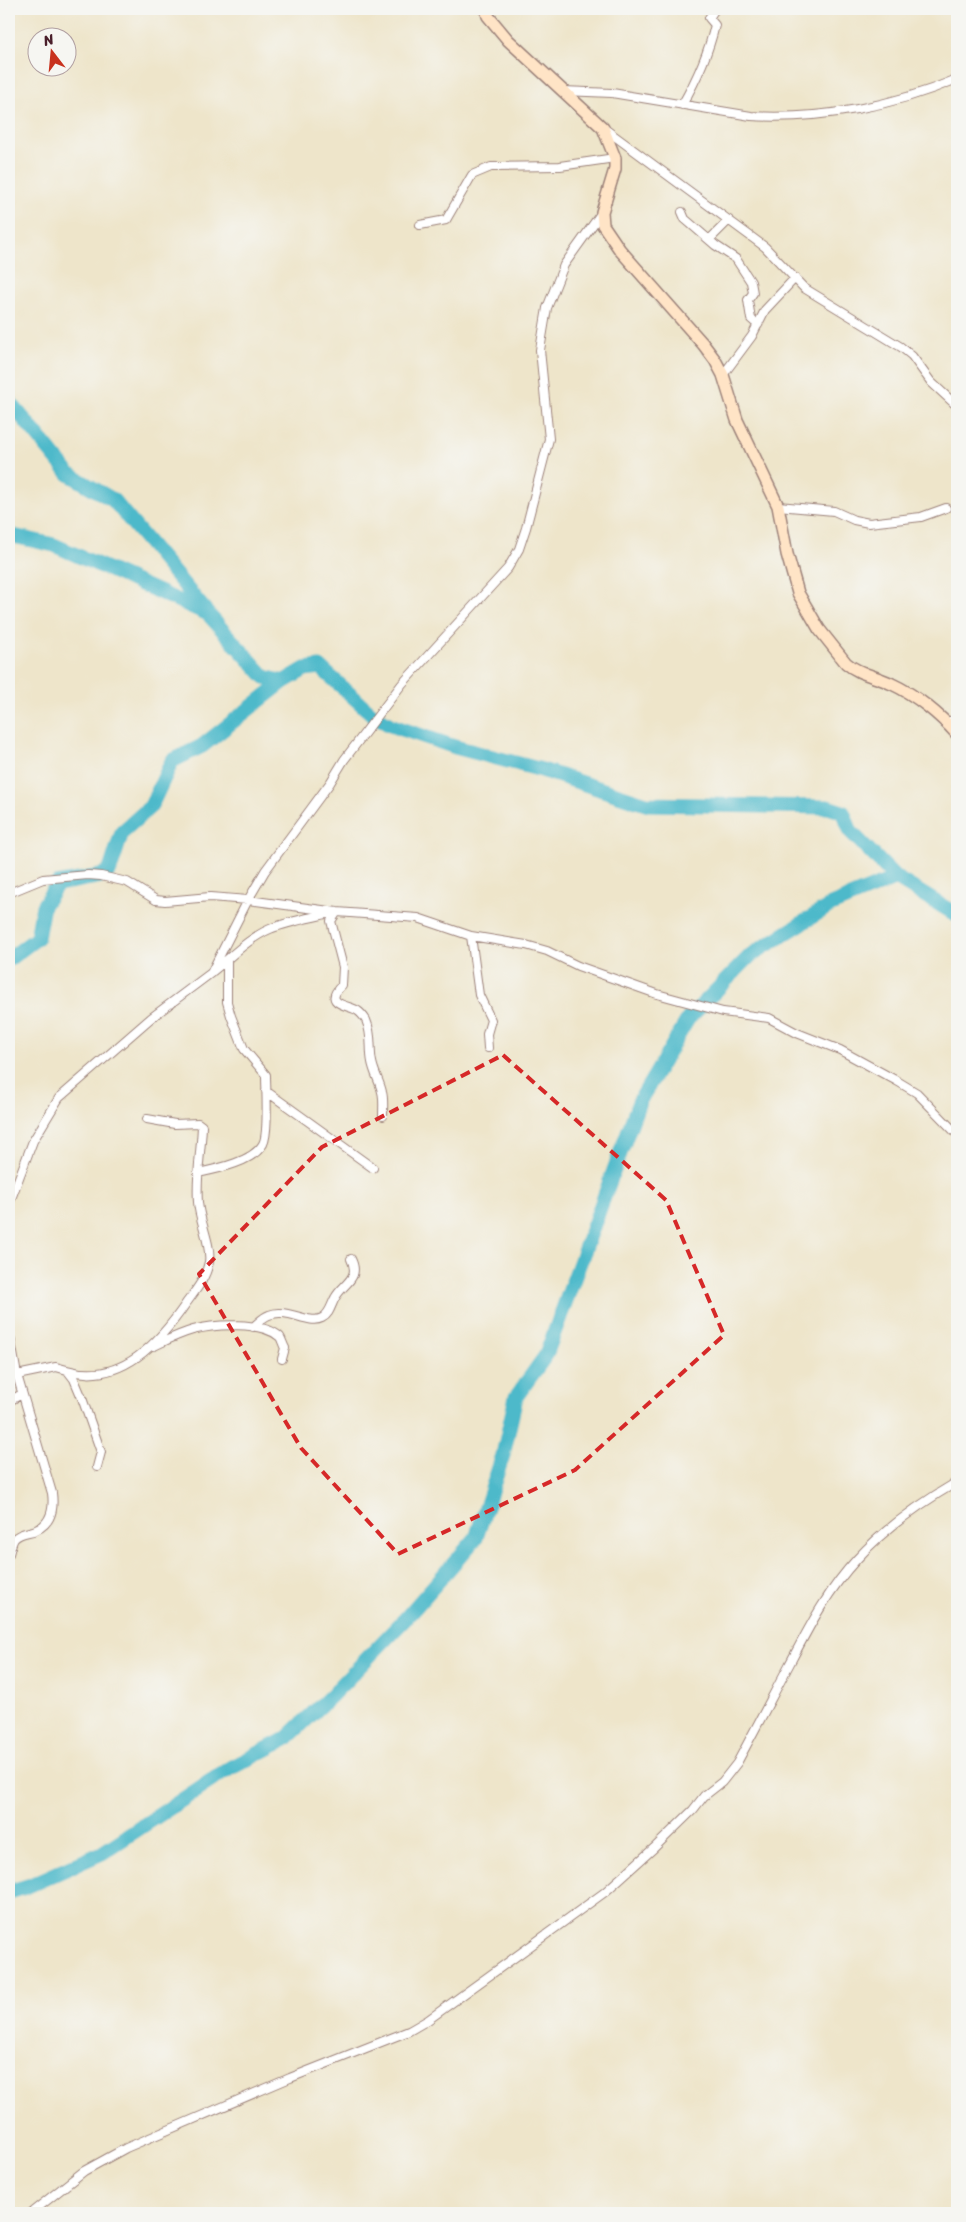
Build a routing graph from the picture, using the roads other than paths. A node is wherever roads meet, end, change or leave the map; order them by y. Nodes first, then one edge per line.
1 (715, 9) edge
2 (484, 11) edge
3 (957, 79) edge
4 (563, 91) junction
5 (682, 105) junction
6 (603, 128) junction
7 (614, 158) junction
8 (602, 212) junction
9 (682, 212) dead end
10 (729, 220) junction
11 (420, 225) dead end
12 (710, 239) junction
13 (795, 278) junction
14 (758, 325) junction
15 (723, 375) junction
16 (957, 406) edge
17 (778, 506) junction
18 (946, 508) dead end
19 (951, 720) edge
20 (957, 734) edge
21 (9, 893) edge
22 (248, 900) junction
23 (337, 912) junction
24 (471, 936) junction
25 (227, 960) junction
26 (211, 973) junction
27 (488, 1048) dead end
28 (266, 1091) junction
29 (383, 1116) dead end
30 (147, 1119) dead end
31 (957, 1134) edge
32 (372, 1168) dead end
33 (198, 1173) junction
34 (9, 1204) edge
35 (351, 1259) dead end
36 (254, 1327) junction
37 (9, 1331) edge
38 (150, 1348) junction
39 (282, 1359) dead end
40 (67, 1370) junction
41 (17, 1375) junction
42 (22, 1394) junction
43 (9, 1402) edge
44 (97, 1467) dead end
45 (957, 1482) edge
46 (12, 1537) edge
47 (9, 1554) edge
48 (31, 2213) edge

1 - 5 street
2 - 4 street
3 - 5 street
4 - 5 street
4 - 6 street
6 - 7 street
6 - 10 street
7 - 8 street
7 - 11 street
8 - 15 street
8 - 22 street
9 - 12 street
10 - 12 street
10 - 13 street
12 - 14 street
13 - 14 street
13 - 16 street
14 - 15 street
15 - 17 street
17 - 18 street
17 - 19 street
19 - 20 street
21 - 22 street
22 - 23 street
22 - 26 street
23 - 24 street
23 - 25 street
23 - 29 street
24 - 27 street
24 - 31 street
25 - 26 street
25 - 28 street
26 - 34 street
28 - 32 street
28 - 33 street
30 - 33 street
33 - 38 street
35 - 36 street
36 - 38 street
36 - 39 street
37 - 41 street
38 - 40 street
40 - 41 street
40 - 44 street
41 - 42 street
42 - 43 street
42 - 46 street
45 - 48 street
46 - 47 street

